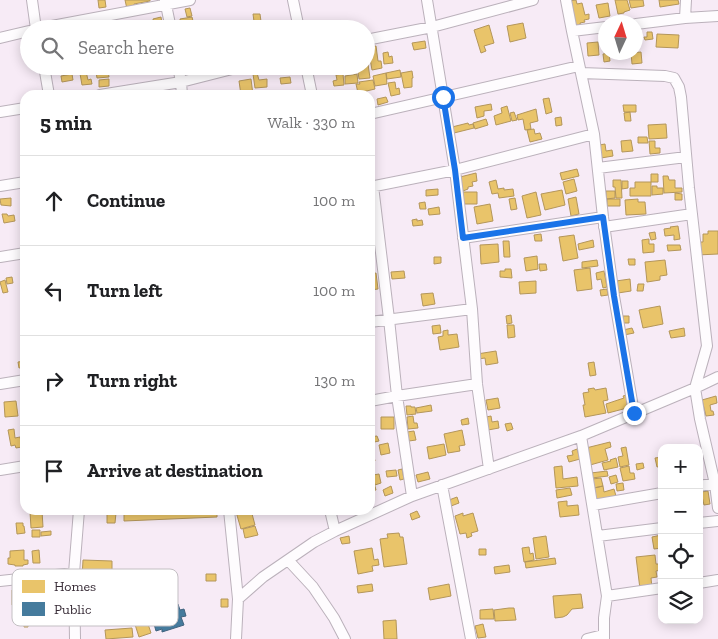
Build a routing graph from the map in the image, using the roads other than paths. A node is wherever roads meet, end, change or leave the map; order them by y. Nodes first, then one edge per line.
1 (32, 0) edge
2 (190, 0) edge
3 (293, 0) edge
4 (426, 0) edge
5 (533, 0) edge
6 (566, 0) edge
7 (686, 0) edge
8 (166, 2) edge
9 (718, 16) edge
10 (685, 18) junction
11 (35, 20) edge
12 (79, 20) edge
13 (169, 20) edge
14 (297, 20) edge
15 (643, 23) edge
16 (432, 27) junction
17 (598, 28) edge
18 (572, 31) junction
19 (20, 33) edge
20 (0, 38) edge
21 (375, 38) edge
22 (580, 69) junction
23 (46, 75) edge
24 (180, 75) edge
25 (209, 75) edge
26 (308, 75) edge
27 (182, 82) junction
28 (48, 90) edge
29 (132, 90) edge
30 (182, 90) edge
31 (311, 90) edge
32 (443, 97) junction
33 (20, 109) edge
34 (0, 112) edge
35 (375, 113) edge
36 (594, 134) junction
37 (686, 157) junction
38 (598, 168) junction
39 (455, 170) junction
40 (20, 183) edge
41 (375, 185) edge
42 (0, 186) edge
43 (375, 209) edge
44 (692, 214) junction
45 (604, 222) junction
46 (463, 238) junction
47 (20, 254) edge
48 (0, 257) edge
49 (472, 308) junction
50 (389, 319) junction
51 (375, 321) edge
52 (718, 377) edge
53 (20, 381) edge
54 (0, 384) edge
55 (476, 384) junction
56 (695, 388) junction
57 (397, 396) junction
58 (375, 400) edge
59 (634, 413) junction
60 (581, 436) junction
61 (20, 467) edge
62 (489, 469) junction
63 (0, 470) edge
64 (717, 484) edge
65 (442, 485) junction
66 (703, 486) edge
67 (658, 494) edge
68 (412, 496) junction
69 (593, 505) junction
70 (718, 508) edge
71 (375, 513) edge
72 (79, 515) edge
73 (230, 515) edge
74 (331, 515) edge
75 (370, 515) edge
76 (718, 521) edge
77 (703, 523) edge
78 (658, 528) edge
79 (334, 531) junction
80 (598, 536) junction
81 (288, 560) junction
82 (74, 569) edge
83 (718, 580) edge
84 (703, 582) edge
85 (658, 589) edge
86 (607, 596) junction
87 (238, 598) junction
88 (74, 626) edge
89 (604, 637) edge
90 (74, 639) edge
91 (236, 639) edge
92 (345, 639) edge
93 (471, 639) edge
94 (587, 639) edge

1 - 11 street
2 - 8 street
3 - 14 street
4 - 16 street
5 - 16 street
6 - 18 street
7 - 10 street
8 - 12 street
8 - 13 street
9 - 10 street
10 - 15 street
16 - 21 street
16 - 32 street
17 - 18 street
18 - 22 street
19 - 20 street
22 - 32 street
22 - 36 street
22 - 37 street
23 - 28 street
24 - 27 street
25 - 27 street
26 - 31 street
27 - 29 street
27 - 30 street
32 - 35 street
32 - 39 street
33 - 34 street
36 - 38 street
36 - 39 street
37 - 38 street
37 - 44 street
38 - 45 street
39 - 41 street
39 - 46 street
40 - 42 street
43 - 50 street
44 - 45 street
44 - 56 street
45 - 46 street
45 - 59 street
46 - 49 street
47 - 48 street
49 - 50 street
49 - 55 street
50 - 51 street
50 - 57 street
52 - 56 street
53 - 54 street
55 - 57 street
55 - 62 street
56 - 59 street
56 - 64 street
57 - 58 street
57 - 68 street
59 - 60 street
60 - 62 street
60 - 69 street
61 - 63 street
62 - 65 street
64 - 66 street
64 - 70 street
65 - 68 street
65 - 93 street
67 - 69 street
68 - 71 street
69 - 80 street
72 - 82 street
73 - 87 street
74 - 79 street
75 - 79 street
76 - 77 street
78 - 80 street
79 - 81 street
80 - 86 street
81 - 87 street
81 - 92 street
83 - 84 street
85 - 86 street
86 - 89 street
87 - 91 street
88 - 90 street
89 - 94 street

